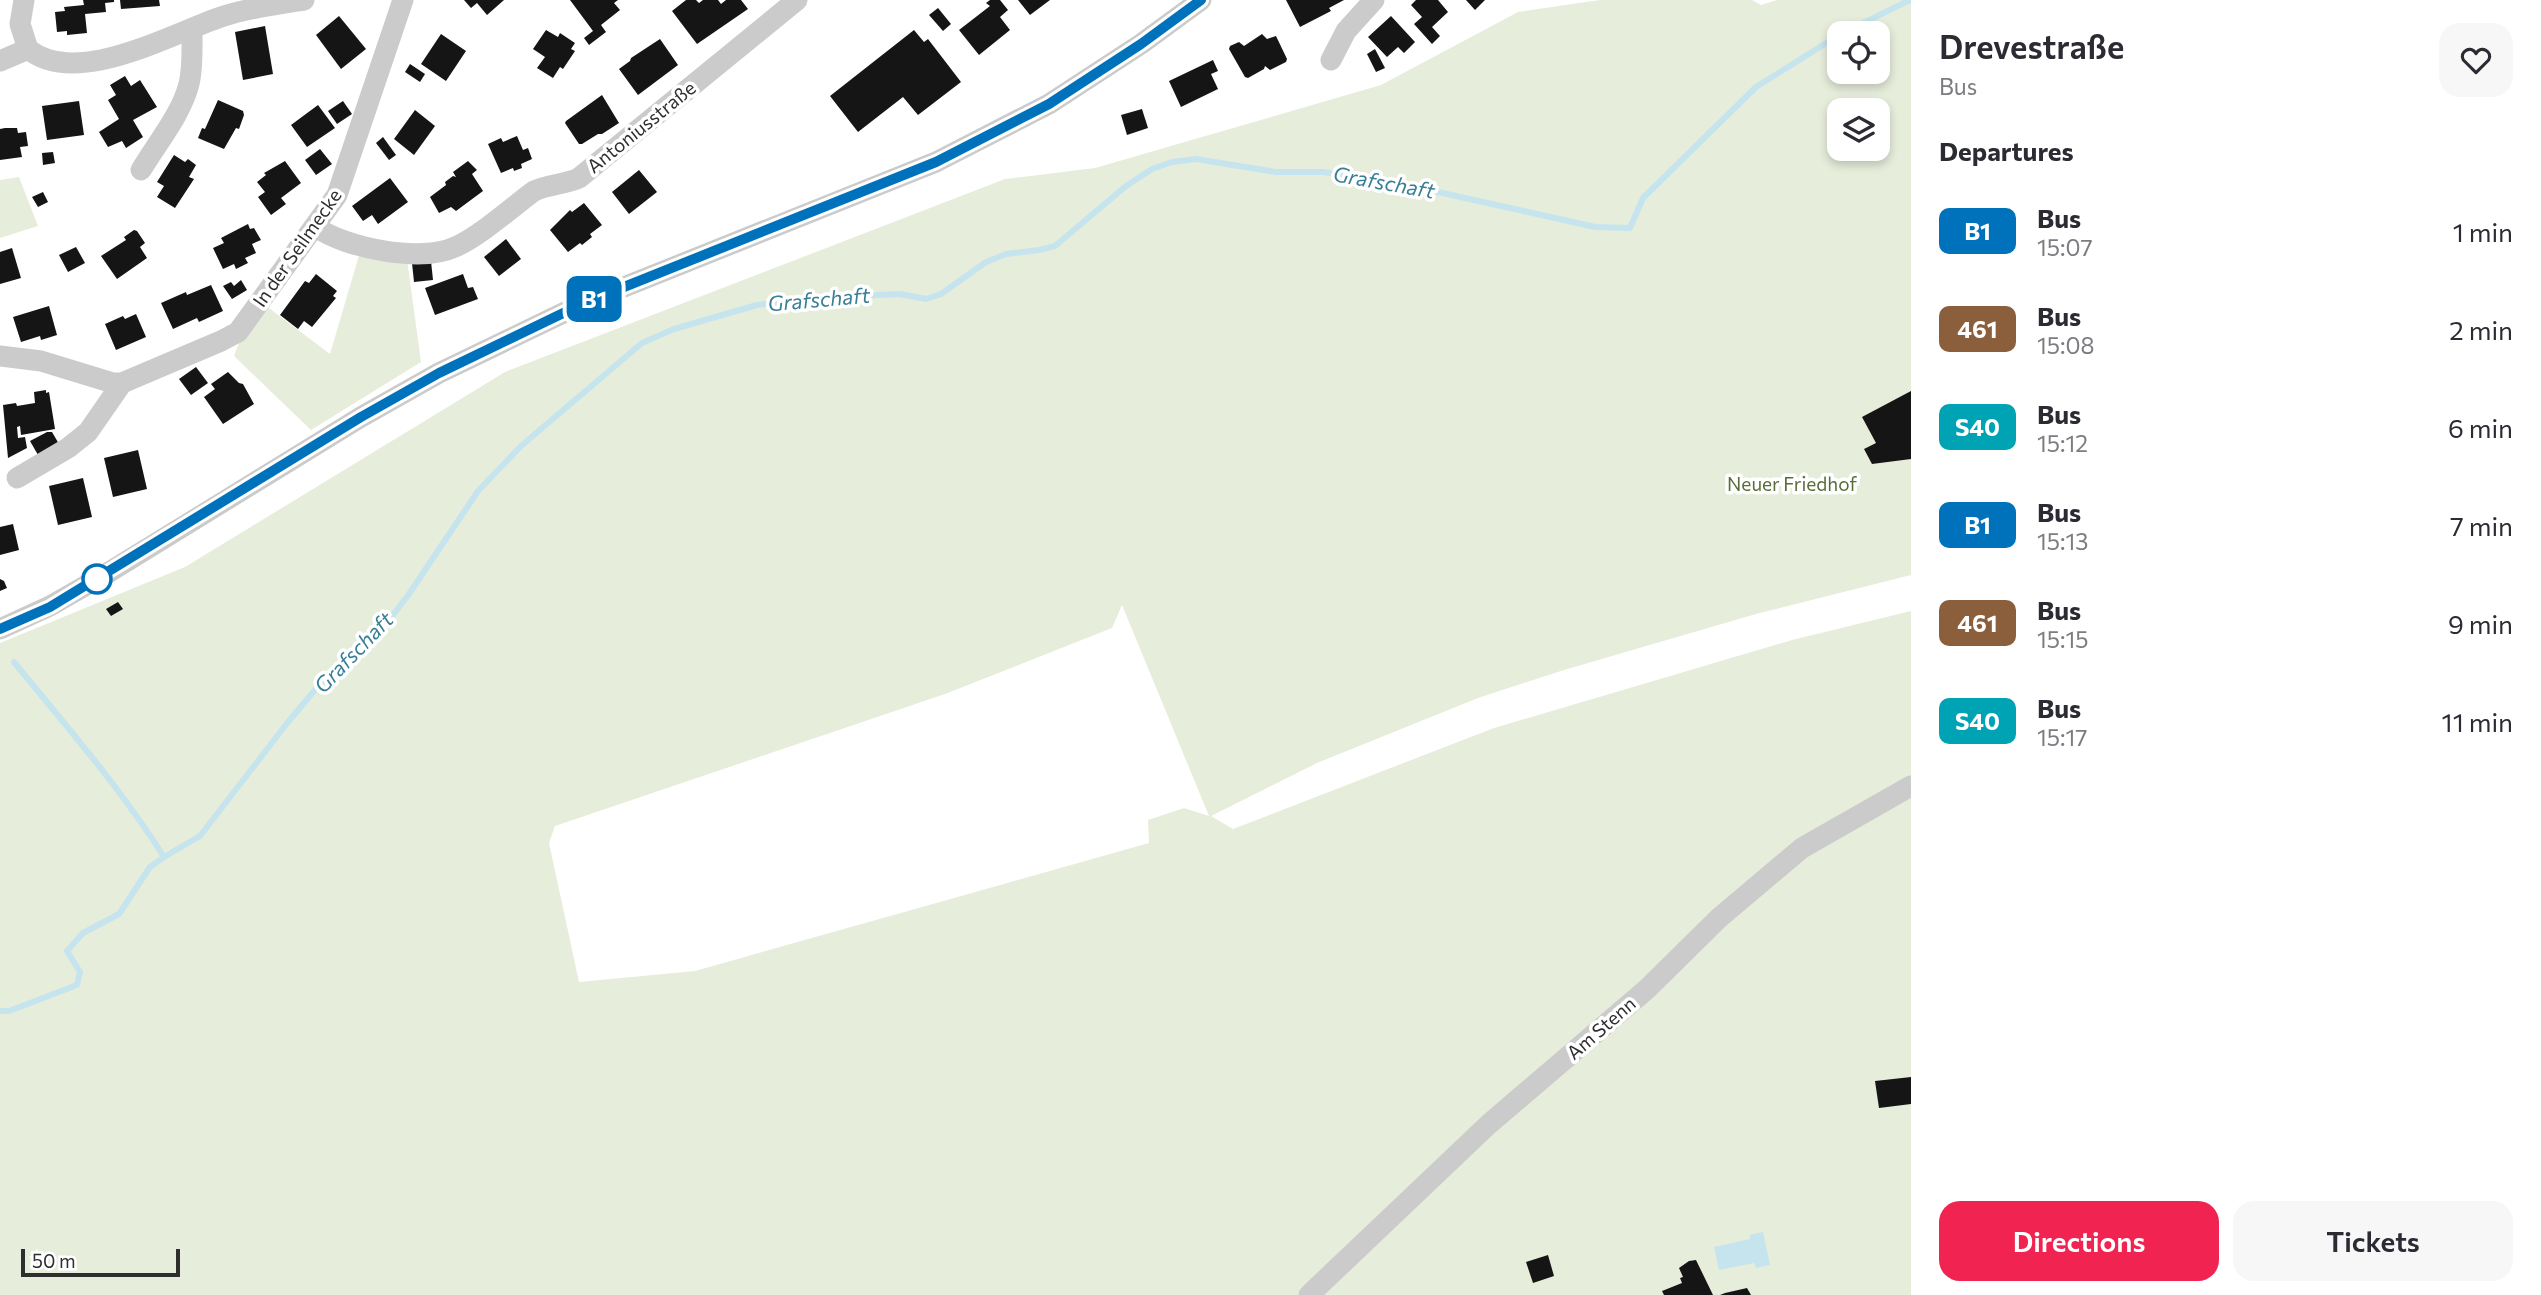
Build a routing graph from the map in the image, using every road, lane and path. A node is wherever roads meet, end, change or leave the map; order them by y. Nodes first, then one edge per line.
1 (24, 0) edge
2 (304, 0) edge
3 (403, 0) edge
4 (797, 0) edge
5 (1201, 0) edge
6 (1374, 0) edge
7 (192, 30) junction
8 (28, 49) junction
9 (1331, 60) dead end
10 (0, 61) edge
11 (141, 170) dead end
12 (316, 227) junction
13 (0, 356) edge
14 (122, 383) junction
15 (17, 478) dead end
16 (0, 629) edge
17 (1911, 786) edge
18 (1309, 1295) edge

1 - 8 street
2 - 7 street
3 - 12 street, In der Seilmecke
4 - 12 street, Antoniusstraße
5 - 16 street
6 - 9 street
7 - 8 street
7 - 11 street
8 - 10 street
12 - 14 street, In der Seilmecke
13 - 14 street
14 - 15 street
17 - 18 street, Am Stenn

